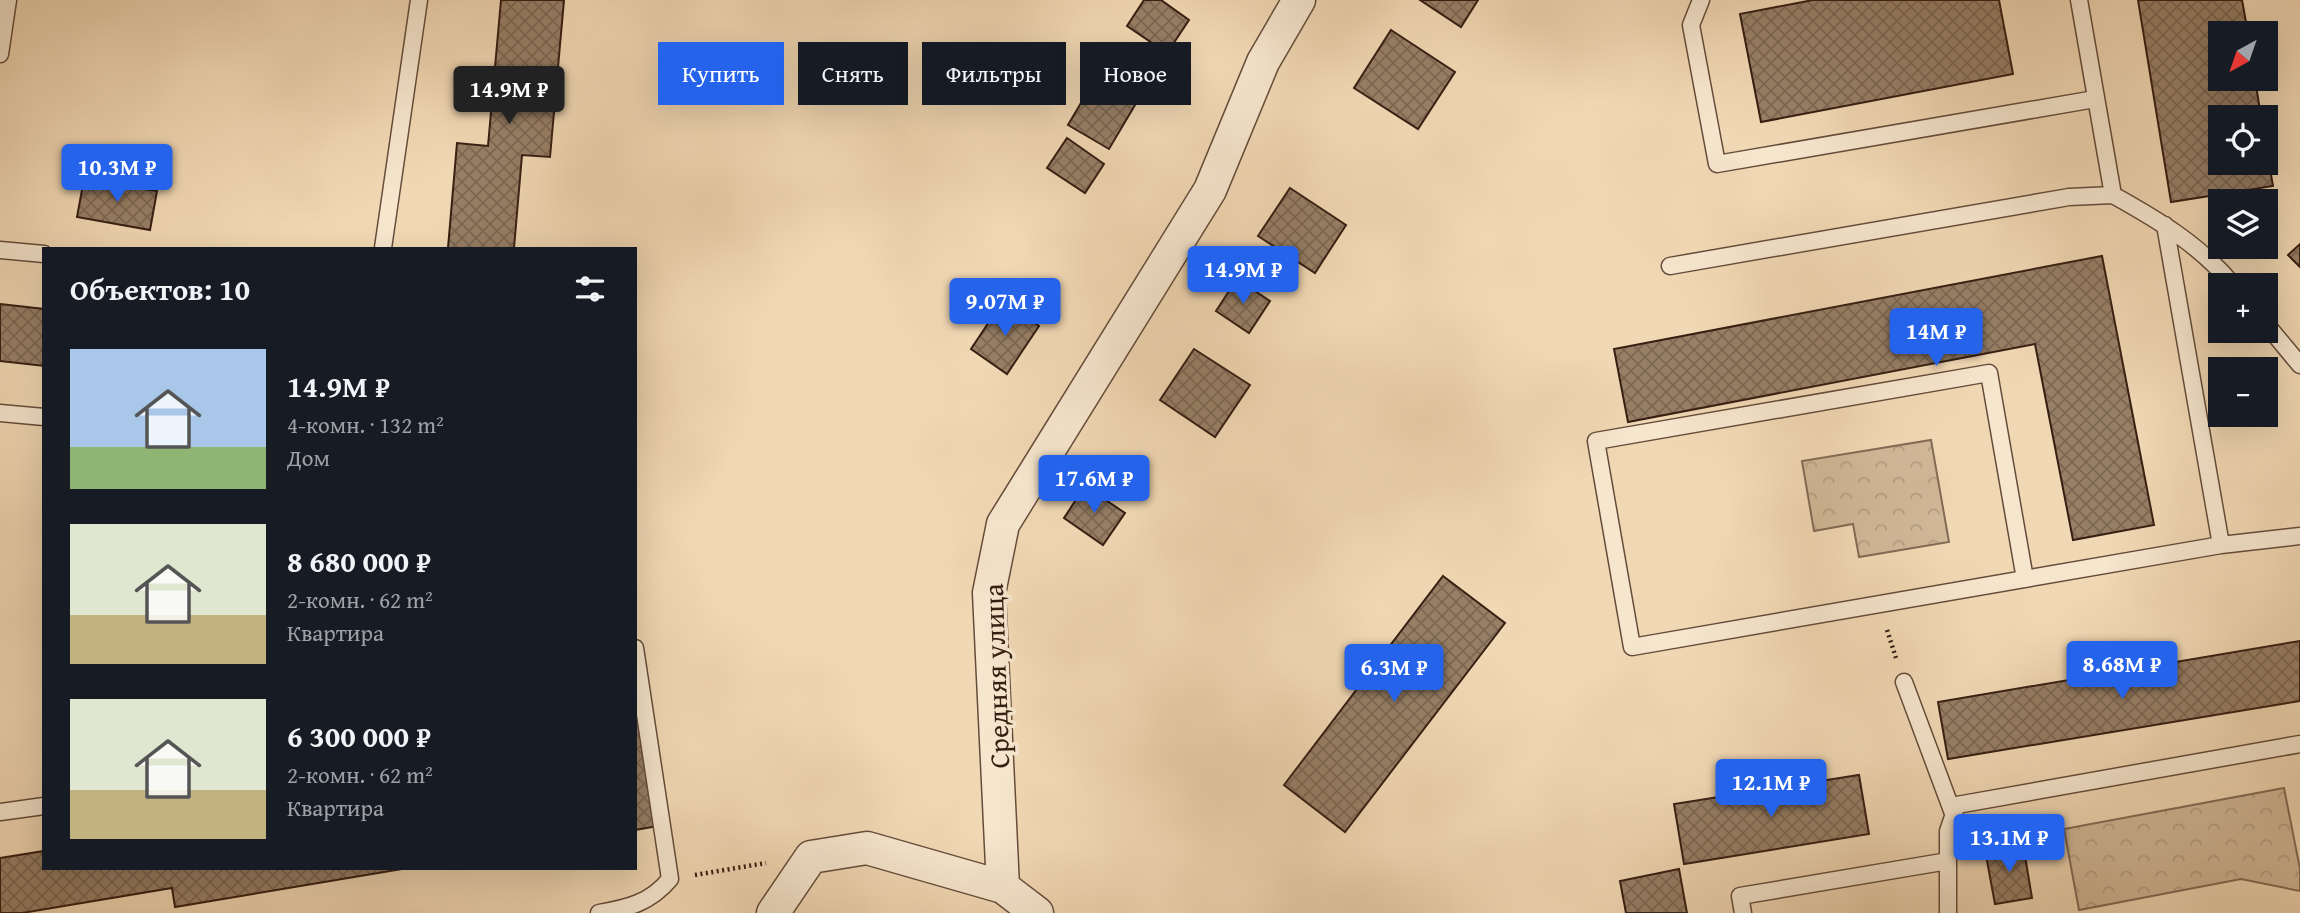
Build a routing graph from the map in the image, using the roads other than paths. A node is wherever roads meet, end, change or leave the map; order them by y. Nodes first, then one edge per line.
1 (8, 0) edge
2 (419, 0) edge
3 (1300, 0) edge
4 (1701, 0) edge
5 (2079, 0) edge
6 (0, 54) edge
7 (2095, 99) junction
8 (2113, 195) junction
9 (2165, 225) junction
10 (383, 247) edge
11 (0, 250) edge
12 (42, 254) edge
13 (1670, 266) dead end
14 (2223, 273) edge
15 (2278, 338) edge
16 (2300, 365) edge
17 (0, 413) edge
18 (42, 417) edge
19 (2300, 536) edge
20 (2221, 545) junction
21 (2025, 579) junction
22 (637, 661) edge
23 (1904, 682) road end
24 (2300, 744) edge
25 (42, 806) edge
26 (0, 812) edge
27 (1954, 816) junction
28 (1948, 861) junction
29 (1003, 887) junction
30 (598, 913) edge
31 (773, 913) edge
32 (1037, 913) edge
33 (1743, 913) edge
34 (1948, 913) edge

1 - 6 lane
2 - 10 lane
3 - 29 street, Средняя улица
4 - 7 lane
5 - 7 lane
7 - 8 lane
8 - 9 lane
8 - 13 lane
9 - 14 lane
9 - 20 lane
11 - 12 lane
15 - 16 lane
17 - 18 lane
19 - 20 lane
20 - 21 lane
21 - 21 lane
22 - 30 lane
23 - 27 lane
24 - 27 lane
25 - 26 lane
27 - 28 lane
28 - 33 lane
28 - 34 lane
29 - 31 street
29 - 32 street

